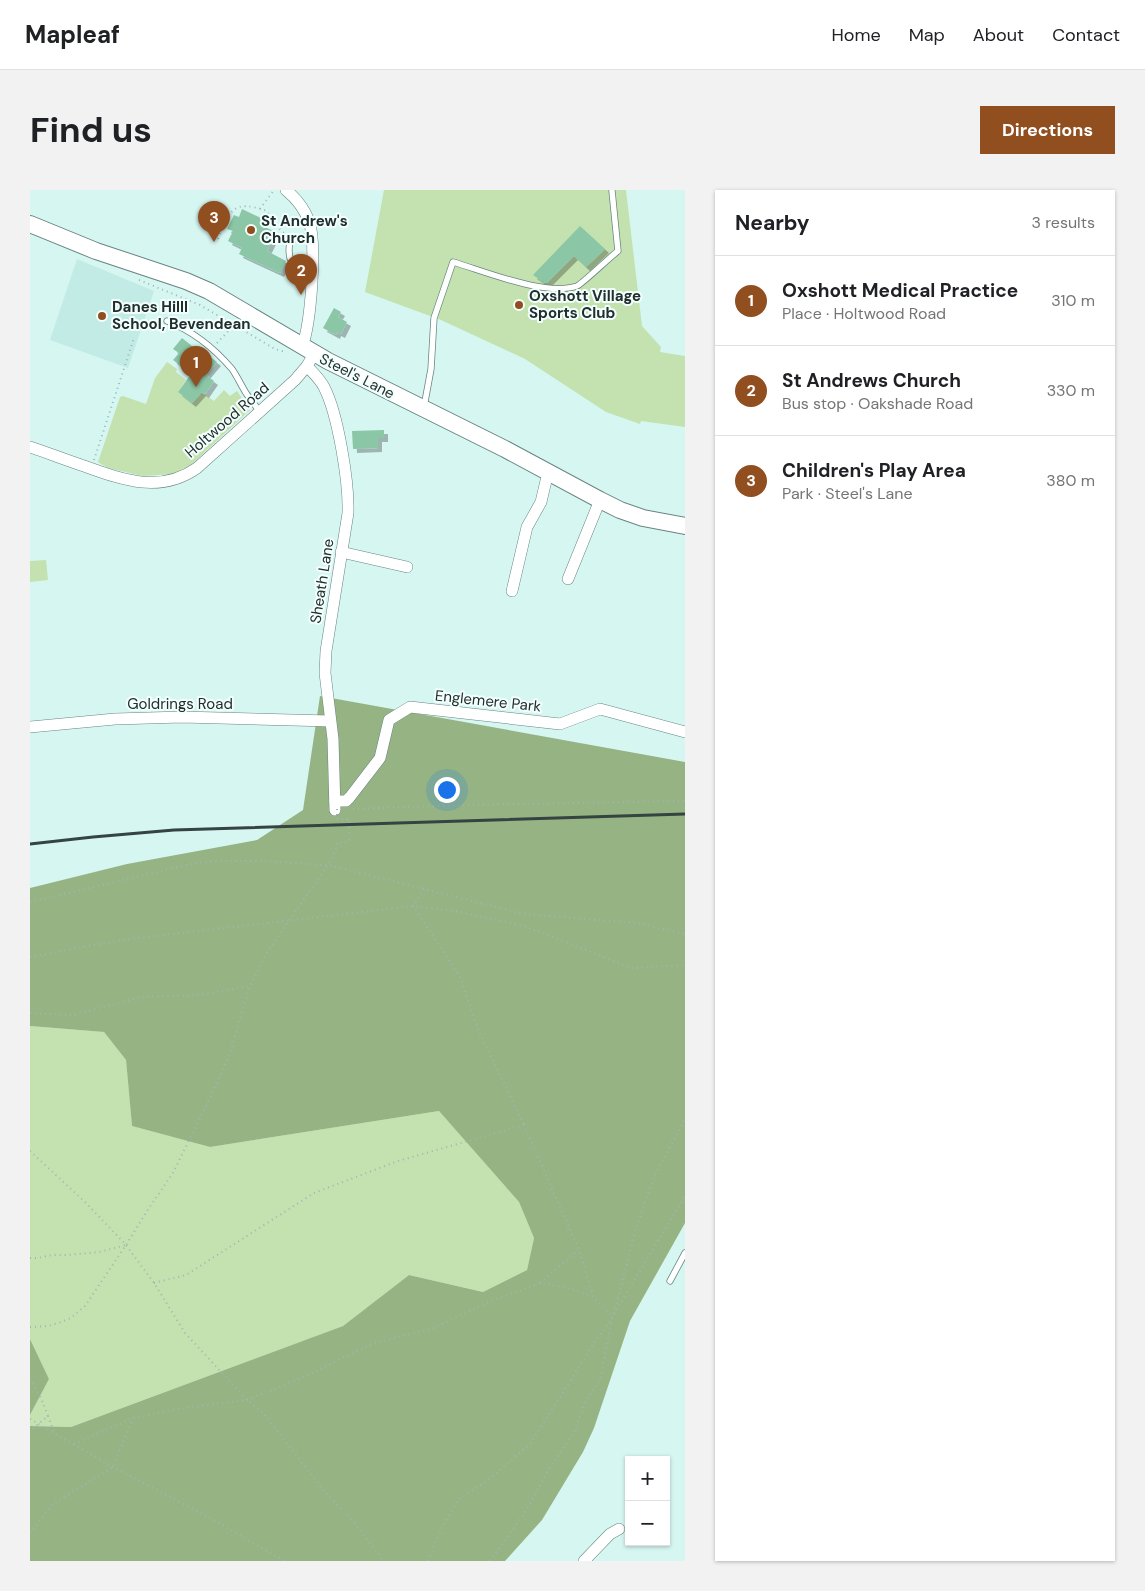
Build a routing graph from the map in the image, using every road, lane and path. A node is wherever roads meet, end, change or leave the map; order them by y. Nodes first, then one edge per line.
1 (274, 190) edge
2 (286, 190) edge
3 (612, 191) dead end
4 (260, 209) junction
5 (30, 226) edge
6 (312, 237) junction
7 (218, 239) dead end
8 (292, 240) junction
9 (290, 258) dead end
10 (136, 279) dead end
11 (167, 321) dead end
12 (234, 325) junction
13 (134, 338) dead end
14 (216, 353) junction
15 (308, 357) junction
16 (424, 410) junction
17 (260, 412) junction
18 (30, 447) edge
19 (91, 469) junction
20 (548, 472) junction
21 (600, 500) junction
22 (685, 526) edge
23 (341, 552) junction
24 (407, 567) dead end
25 (568, 579) dead end
26 (512, 590) dead end
27 (330, 721) junction
28 (30, 727) edge
29 (685, 732) edge
30 (685, 800) edge
31 (338, 807) junction
32 (352, 809) dead end
33 (328, 865) junction
34 (425, 888) junction
35 (30, 902) edge
36 (413, 906) junction
37 (290, 920) junction
38 (685, 934) edge
39 (30, 957) edge
40 (685, 965) edge
41 (250, 986) junction
42 (30, 1013) edge
43 (685, 1120) edge
44 (524, 1125) junction
45 (30, 1151) edge
46 (685, 1196) edge
47 (126, 1245) junction
48 (579, 1250) junction
49 (685, 1253) edge
50 (30, 1258) edge
51 (670, 1281) dead end
52 (154, 1283) junction
53 (540, 1283) junction
54 (593, 1296) junction
55 (612, 1317) junction
56 (30, 1327) edge
57 (30, 1379) edge
58 (247, 1400) junction
59 (48, 1416) junction
60 (132, 1418) junction
61 (30, 1419) edge
62 (39, 1425) junction
63 (30, 1431) edge
64 (56, 1435) junction
65 (74, 1444) junction
66 (112, 1467) junction
67 (619, 1529) dead end
68 (30, 1533) edge
69 (284, 1561) edge
70 (384, 1561) edge
71 (428, 1561) edge
72 (490, 1561) edge
73 (584, 1561) edge

1 - 4 path
2 - 6 street
3 - 16 lane
4 - 7 path
4 - 8 path
5 - 15 street, Steel's Lane
6 - 8 lane
6 - 15 street
8 - 9 lane
10 - 12 path
11 - 14 lane
12 - 14 path
12 - 15 path
13 - 19 path
14 - 17 lane
15 - 16 street, Steel's Lane
15 - 17 street, Holtwood Road
15 - 23 street, Sheath Lane
16 - 20 street, Steel's Lane
17 - 19 street, Holtwood Road
18 - 19 street, Holtwood Road
20 - 21 street, Steel's Lane
20 - 26 street
21 - 22 street, Steel's Lane
21 - 25 street
23 - 24 street
23 - 27 street, Sheath Lane
27 - 28 street, Goldrings Road
27 - 31 street, Sheath Lane
29 - 31 street, Englemere Park
30 - 32 path
31 - 33 path, bridge
33 - 34 path
33 - 35 path
33 - 37 path
34 - 36 path
34 - 38 path
36 - 37 path
36 - 40 path
36 - 44 path
37 - 39 path
37 - 41 path
41 - 42 path
41 - 47 path
43 - 55 path
44 - 48 path
44 - 52 path
45 - 47 path
46 - 55 path
47 - 50 path
47 - 52 path
47 - 56 path
48 - 53 path
48 - 54 path
49 - 51 lane
52 - 58 path
53 - 54 path
53 - 58 path
54 - 55 path
55 - 71 path
55 - 72 path
57 - 59 path
58 - 60 path
58 - 70 path
59 - 62 path
59 - 64 path
60 - 65 path
60 - 66 path
61 - 62 path
62 - 63 path
62 - 64 path
64 - 65 path
65 - 66 path
66 - 68 path
66 - 69 path
67 - 73 street

